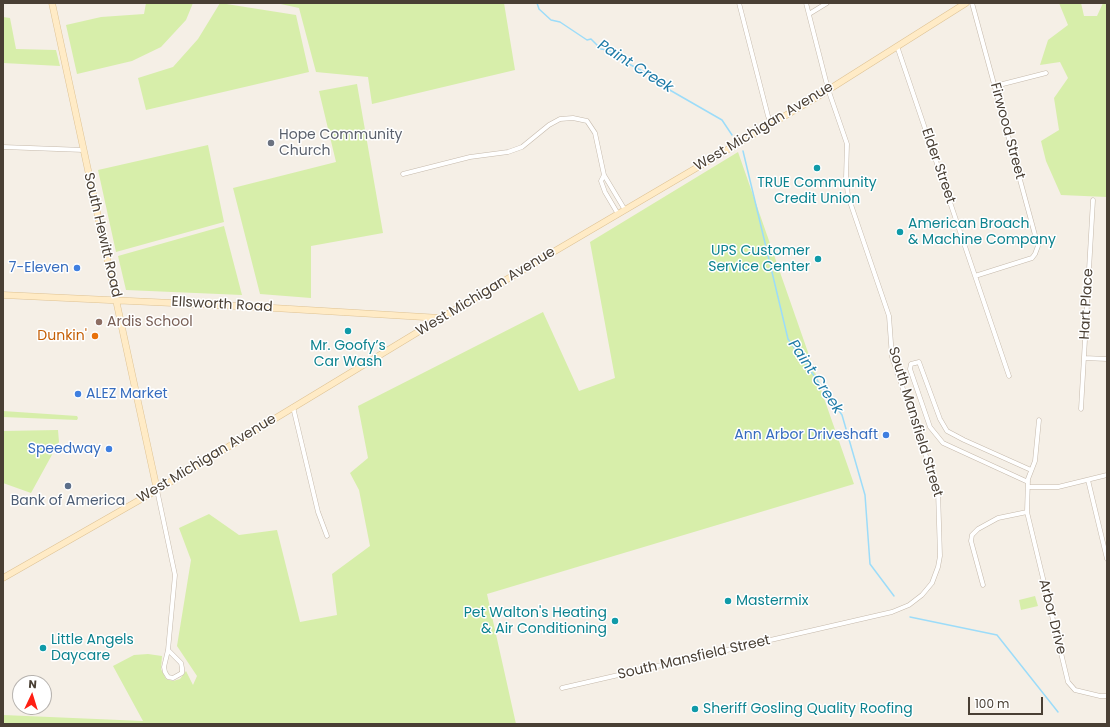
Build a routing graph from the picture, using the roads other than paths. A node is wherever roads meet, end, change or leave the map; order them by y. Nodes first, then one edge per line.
1 (52, 3) edge
2 (739, 3) edge
3 (806, 3) edge
4 (827, 3) edge
5 (966, 3) edge
6 (972, 3) edge
7 (809, 14) junction
8 (897, 46) junction
9 (1046, 73) dead end
10 (995, 86) junction
11 (828, 89) junction
12 (771, 123) junction
13 (3, 147) edge
14 (84, 150) junction
15 (403, 174) dead end
16 (604, 175) junction
17 (1093, 200) dead end
18 (625, 210) junction
19 (618, 214) junction
20 (975, 276) junction
21 (3, 295) edge
22 (117, 300) junction
23 (441, 318) junction
24 (1084, 358) junction
25 (1107, 359) edge
26 (1009, 376) dead end
27 (293, 407) junction
28 (1081, 409) dead end
29 (1039, 420) dead end
30 (1032, 470) junction
31 (1107, 475) edge
32 (1088, 480) junction
33 (1028, 484) junction
34 (157, 490) junction
35 (1027, 512) junction
36 (327, 536) dead end
37 (1107, 559) edge
38 (3, 578) edge
39 (983, 585) dead end
40 (168, 650) junction
41 (562, 688) dead end
42 (1106, 696) edge

1 - 14 main road, South Hewitt Road
2 - 12 street
3 - 7 street, South Mansfield Street
4 - 7 street
5 - 8 main road, West Michigan Avenue
6 - 10 street, Firwood Street
7 - 11 street, South Mansfield Street
8 - 11 main road, West Michigan Avenue
8 - 20 street, Elder Street
9 - 10 street
10 - 20 street, Firwood Street
11 - 12 main road, West Michigan Avenue
11 - 41 street, South Mansfield Street
12 - 18 main road, West Michigan Avenue
13 - 14 street
14 - 22 main road, South Hewitt Road
15 - 16 street
16 - 18 street
16 - 19 street
17 - 24 street, Hart Place
18 - 19 main road, West Michigan Avenue
19 - 23 main road, West Michigan Avenue
20 - 26 street, Elder Street
21 - 22 main road, Ellsworth Road
22 - 23 main road, Ellsworth Road
22 - 34 main road, South Hewitt Road
23 - 27 main road, West Michigan Avenue
24 - 25 street
24 - 28 street, Hart Place
27 - 34 main road, West Michigan Avenue
27 - 36 street
29 - 30 street, Arbor Drive
30 - 33 street, Arbor Drive
30 - 33 street
31 - 32 street
32 - 33 street
32 - 37 street
33 - 35 street, Arbor Drive
34 - 38 main road, West Michigan Avenue
34 - 40 street
35 - 39 street
35 - 42 street, Arbor Drive
40 - 40 street

